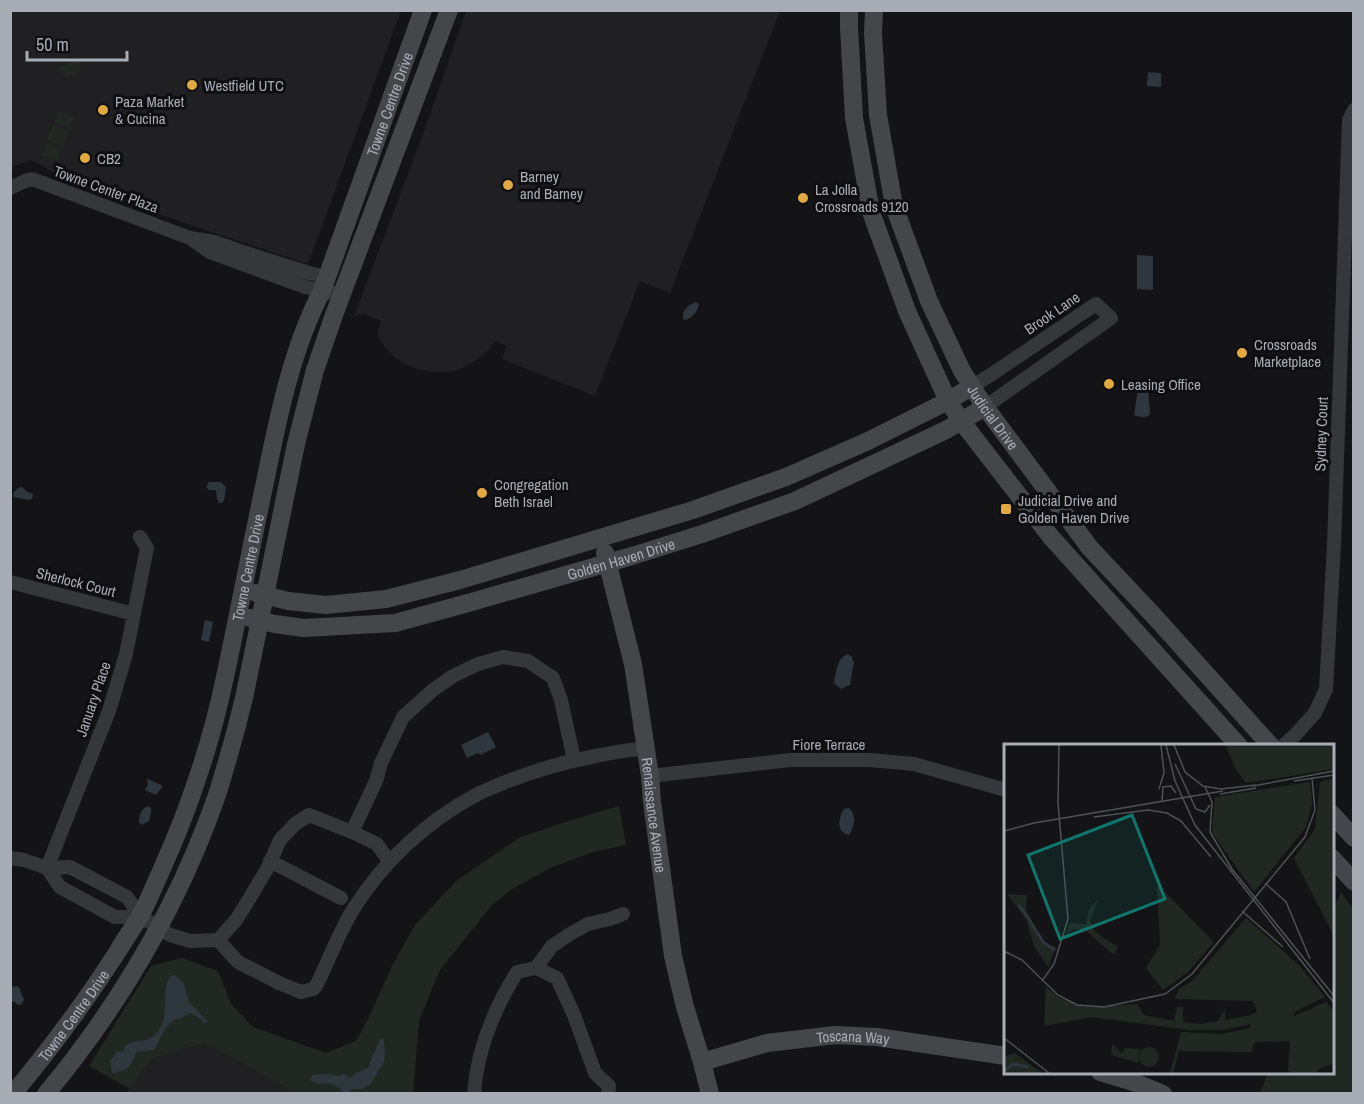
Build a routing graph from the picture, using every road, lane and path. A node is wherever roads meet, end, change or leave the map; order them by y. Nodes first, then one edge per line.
1 (423, 10) edge
2 (849, 10) edge
3 (874, 10) edge
4 (445, 15) edge
5 (1353, 110) edge
6 (1350, 170) edge
7 (10, 188) edge
8 (324, 284) junction
9 (342, 295) junction
10 (971, 387) junction
11 (948, 401) junction
12 (985, 407) junction
13 (962, 422) junction
14 (140, 537) dead end
15 (601, 537) junction
16 (607, 563) junction
17 (10, 582) edge
18 (242, 590) junction
19 (266, 595) junction
20 (134, 614) junction
21 (237, 615) junction
22 (261, 620) junction
23 (1237, 744) edge
24 (1269, 744) edge
25 (1285, 744) edge
26 (645, 748) junction
27 (574, 760) junction
28 (650, 776) junction
29 (1004, 790) edge
30 (1334, 816) edge
31 (351, 832) junction
32 (1353, 838) edge
33 (10, 858) edge
34 (1334, 860) edge
35 (270, 861) junction
36 (389, 861) junction
37 (47, 868) junction
38 (1353, 882) edge
39 (341, 898) dead end
40 (622, 914) dead end
41 (140, 916) junction
42 (158, 927) junction
43 (218, 940) junction
44 (536, 968) junction
45 (1004, 1056) edge
46 (702, 1062) junction
47 (1107, 1074) edge
48 (13, 1094) edge
49 (46, 1094) edge
50 (474, 1094) edge
51 (608, 1094) edge
52 (710, 1094) edge
53 (1163, 1094) edge

1 - 8 street, Towne Centre Drive
2 - 11 street, Judicial Drive
3 - 10 street, Judicial Drive
4 - 9 street, Towne Centre Drive
5 - 6 street, Sydney Court
6 - 25 street, Sydney Court
7 - 8 street, Towne Center Plaza
8 - 9 street, Towne Center Plaza
8 - 18 street, Towne Centre Drive
9 - 19 street, Towne Centre Drive
10 - 11 street, Golden Haven Drive
10 - 12 street, Judicial Drive
10 - 12 street, Brook Lane
11 - 13 street, Judicial Drive
11 - 15 street, Golden Haven Drive
12 - 13 street, Golden Haven Drive
12 - 24 street, Judicial Drive
13 - 16 street, Golden Haven Drive
13 - 23 street, Judicial Drive
14 - 20 street, January Place
15 - 16 street, Renaissance Avenue
15 - 19 street, Golden Haven Drive
16 - 22 street, Golden Haven Drive
16 - 26 street, Renaissance Avenue
17 - 20 street, Sherlock Court
18 - 19 street, Golden Haven Drive
18 - 21 street, Towne Centre Drive
19 - 22 street, Towne Centre Drive
20 - 37 street, January Place
21 - 22 street, Golden Haven Drive
21 - 41 street, Towne Centre Drive
22 - 42 street, Towne Centre Drive
26 - 27 street
26 - 28 street, Renaissance Avenue
27 - 31 street
27 - 36 street
28 - 29 street, Fiore Terrace
28 - 46 street, Renaissance Avenue
30 - 32 street
31 - 35 street
31 - 36 street
33 - 37 street
34 - 38 street
35 - 39 street
35 - 43 street
36 - 43 street
37 - 41 street
37 - 41 street
40 - 44 street
41 - 42 street
41 - 48 street, Towne Centre Drive
42 - 43 street
42 - 49 street, Towne Centre Drive
44 - 50 street
44 - 51 street
45 - 46 street, Toscana Way
46 - 52 street, Renaissance Avenue
47 - 53 street

